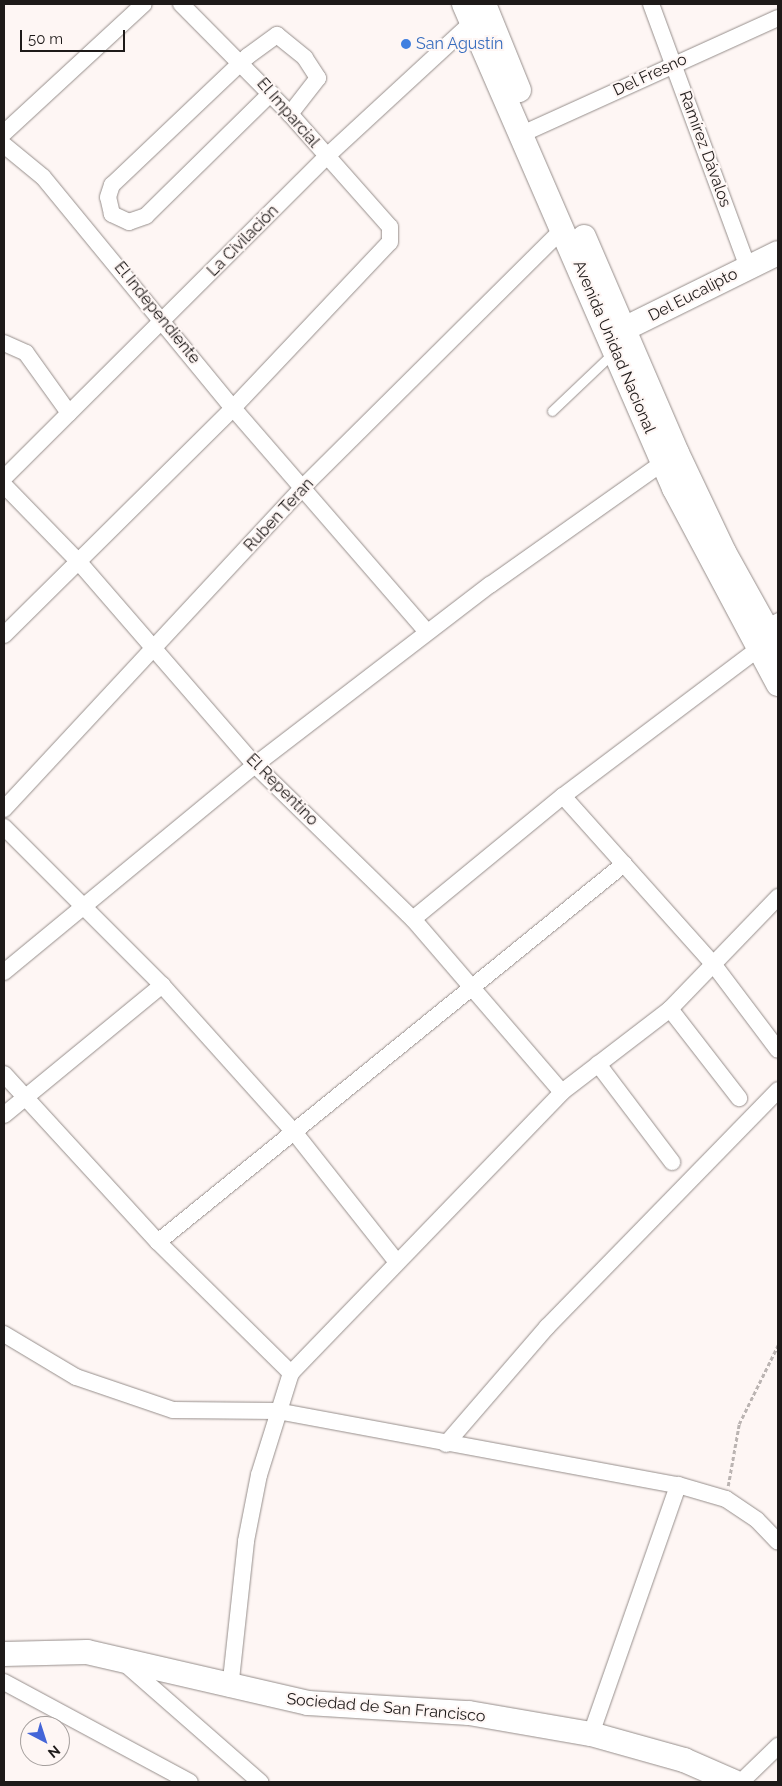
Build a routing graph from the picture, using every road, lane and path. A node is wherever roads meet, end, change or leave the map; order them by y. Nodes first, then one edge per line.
1 (144, 4) edge
2 (181, 4) edge
3 (652, 4) edge
4 (477, 10) edge
5 (778, 18) edge
6 (242, 62) junction
7 (674, 64) junction
8 (271, 93) junction
9 (290, 114) junction
10 (528, 131) junction
11 (4, 133) edge
12 (4, 145) edge
13 (326, 157) junction
14 (563, 229) junction
15 (778, 253) edge
16 (748, 267) junction
17 (163, 322) junction
18 (616, 339) junction
19 (4, 343) edge
20 (233, 408) junction
21 (552, 410) dead end
22 (69, 413) junction
23 (670, 458) junction
24 (4, 478) edge
25 (4, 485) edge
26 (302, 488) junction
27 (78, 561) junction
28 (771, 621) edge
29 (427, 632) junction
30 (4, 635) edge
31 (156, 648) junction
32 (768, 649) edge
33 (778, 684) edge
34 (255, 765) junction
35 (563, 796) junction
36 (4, 809) edge
37 (4, 827) edge
38 (624, 864) junction
39 (778, 897) edge
40 (83, 906) junction
41 (413, 919) junction
42 (714, 965) junction
43 (4, 972) edge
44 (162, 985) junction
45 (468, 987) junction
46 (670, 1009) junction
47 (778, 1050) edge
48 (598, 1064) junction
49 (4, 1074) edge
50 (778, 1090) edge
51 (562, 1092) junction
52 (26, 1097) junction
53 (739, 1098) dead end
54 (4, 1115) edge
55 (295, 1133) junction
56 (672, 1162) dead end
57 (158, 1242) junction
58 (396, 1261) junction
59 (4, 1334) edge
60 (778, 1345) edge
61 (291, 1373) junction
62 (277, 1412) junction
63 (446, 1444) junction
64 (678, 1485) junction
65 (726, 1499) junction
66 (778, 1542) edge
67 (4, 1654) edge
68 (118, 1658) junction
69 (4, 1682) edge
70 (230, 1689) junction
71 (590, 1734) junction
72 (778, 1746) edge
73 (190, 1782) edge
74 (260, 1782) edge
75 (734, 1782) edge
76 (741, 1782) edge

1 - 11 street
2 - 6 street, El Imparcial
3 - 7 street, Ramírez Dávalos
4 - 10 main road, Avenida Unidad Nacional
4 - 13 street, La Civilación
5 - 7 street, Del Fresno
6 - 8 street, El Imparcial
6 - 8 street
6 - 9 street
7 - 10 street, Del Fresno
7 - 16 street, Ramírez Dávalos
8 - 9 street, El Imparcial
9 - 13 street, El Imparcial
10 - 14 main road, Avenida Unidad Nacional
10 - 18 main road, Avenida Unidad Nacional
12 - 17 street, El Independiente
13 - 17 street, La Civilación
13 - 20 street, El Imparcial
14 - 18 main road, Avenida Unidad Nacional
14 - 26 street, Ruben Teran
15 - 16 main road, Del Eucalipto
16 - 18 main road, Del Eucalipto
17 - 20 street, El Independiente
17 - 22 street, La Civilación
18 - 21 lane
18 - 23 main road, Avenida Unidad Nacional
19 - 22 street
20 - 26 street, El Independiente
20 - 27 street
22 - 24 street, La Civilación
23 - 28 main road, Avenida Unidad Nacional
23 - 29 street
23 - 32 main road, Avenida Unidad Nacional
25 - 27 street, El Repentino
26 - 29 street, El Independiente
26 - 31 street, Ruben Teran
27 - 30 street
27 - 31 street, El Repentino
28 - 32 main road, Avenida Unidad Nacional
29 - 34 street
31 - 34 street, El Repentino
31 - 36 street, Ruben Teran
32 - 33 main road, Avenida Unidad Nacional
32 - 35 street
34 - 40 street
34 - 41 street, El Repentino
35 - 38 street
35 - 41 street
37 - 40 street
38 - 42 street
38 - 45 street
39 - 42 street
40 - 43 street
40 - 44 street
41 - 45 street, El Repentino
42 - 46 street
42 - 47 street
44 - 52 street
44 - 55 street
45 - 51 street, El Repentino
45 - 55 street
46 - 48 street
46 - 53 street
48 - 51 street
48 - 56 street
49 - 52 street
50 - 63 street
51 - 58 street
52 - 54 street
52 - 57 street
55 - 57 street
55 - 58 street
57 - 61 street
58 - 61 street
59 - 62 street
60 - 65 path
61 - 62 street
62 - 63 street
62 - 70 street
63 - 64 street
64 - 65 street
64 - 71 street
65 - 66 street
67 - 68 main road, Sociedad de San Francisco
68 - 70 main road, Sociedad de San Francisco
68 - 74 street
69 - 73 street
70 - 71 main road, Sociedad de San Francisco
71 - 75 main road, Sociedad de San Francisco
72 - 76 street

